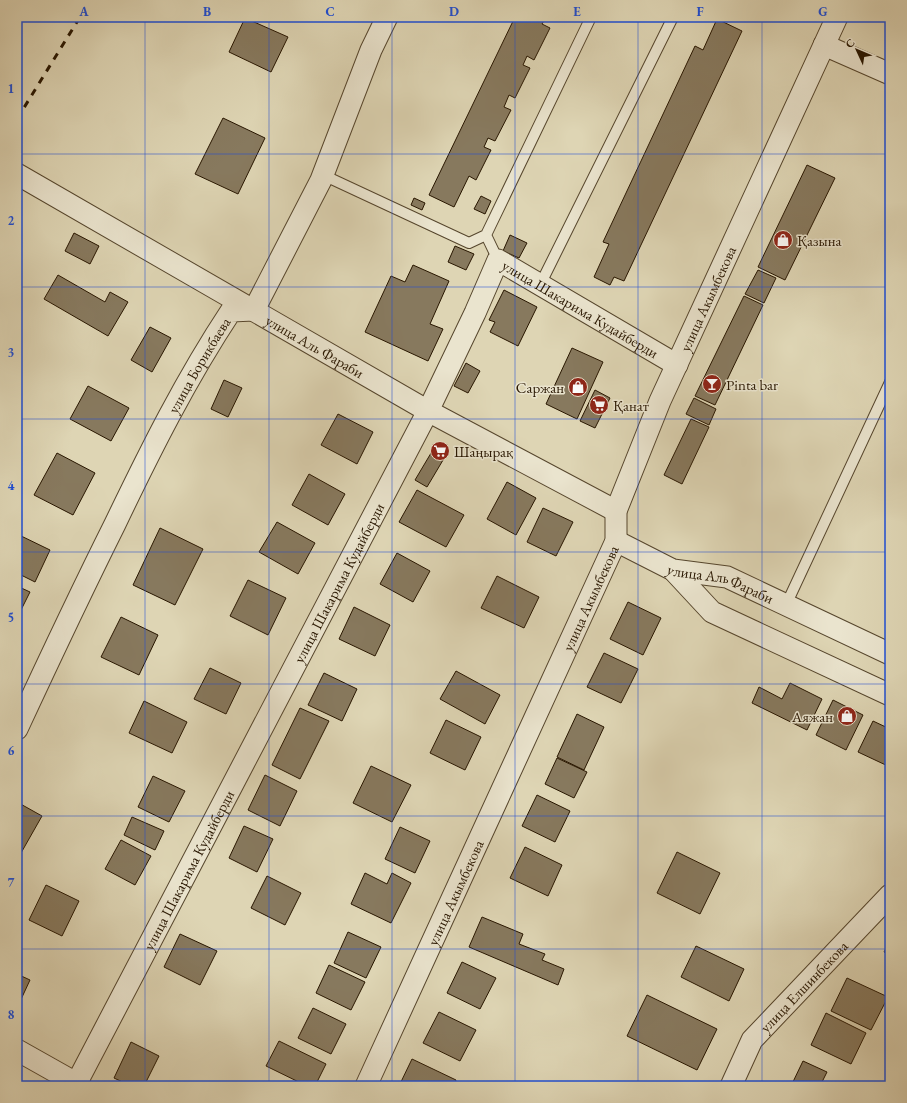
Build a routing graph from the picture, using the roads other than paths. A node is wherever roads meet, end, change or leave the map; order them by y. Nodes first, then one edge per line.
1 (387, 17) edge
2 (591, 17) edge
3 (673, 17) edge
4 (837, 17) edge
5 (824, 45) junction
6 (890, 74) edge
7 (17, 174) edge
8 (323, 175) junction
9 (486, 236) junction
10 (498, 260) junction
11 (540, 285) junction
12 (254, 310) junction
13 (677, 365) junction
14 (890, 382) edge
15 (428, 411) junction
16 (616, 511) junction
17 (616, 541) junction
18 (673, 570) junction
19 (786, 605) junction
20 (890, 654) edge
21 (890, 695) edge
22 (17, 729) edge
23 (890, 895) edge
24 (17, 1050) edge
25 (78, 1085) edge
26 (366, 1086) edge
27 (731, 1086) edge

1 - 8 street
2 - 9 lane
3 - 11 lane
4 - 5 street, улица Акымбекова
5 - 6 street
5 - 13 street, улица Акымбекова
7 - 12 street, улица Аль Фараби
8 - 9 lane
8 - 12 street
9 - 10 lane
10 - 11 street, улица Шакарима Кудайберди
10 - 15 street, улица Шакарима Кудайберди
11 - 13 street, улица Шакарима Кудайберди
12 - 15 street, улица Аль Фараби
12 - 22 street, улица Борикбаева
13 - 16 street, улица Акымбекова
14 - 19 lane
15 - 16 street, улица Аль Фараби
15 - 25 street, улица Шакарима Кудайберди
16 - 17 street, улица Акымбекова
17 - 18 street
17 - 26 street, улица Акымбекова
18 - 19 street, улица Аль Фараби
18 - 21 street, улица Аль Фараби
19 - 20 street, улица Аль Фараби
23 - 27 street, улица Елшинбекова
24 - 25 street

